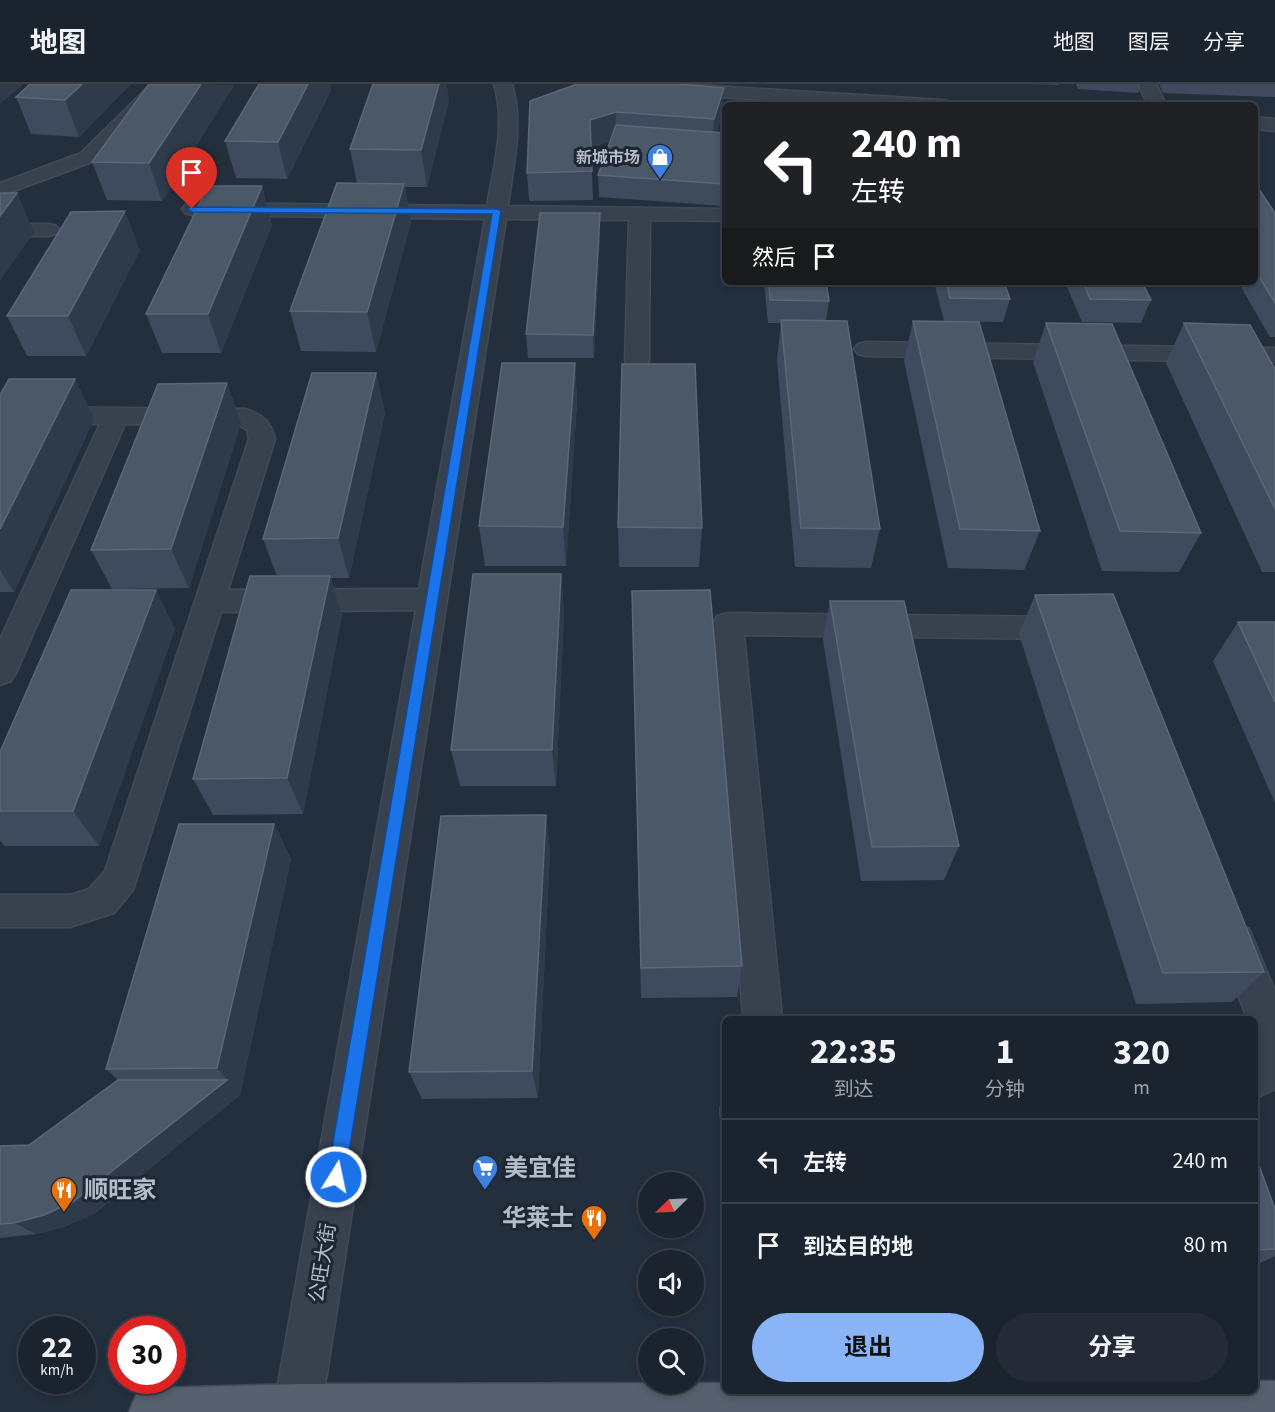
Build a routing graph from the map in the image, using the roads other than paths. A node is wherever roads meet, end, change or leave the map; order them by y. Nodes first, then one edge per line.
1 (161, 84) edge
2 (503, 84) edge
3 (590, 84) edge
4 (1146, 84) edge
5 (754, 99) edge
6 (848, 102) edge
7 (1155, 102) edge
8 (1258, 123) edge
9 (1275, 125) edge
10 (0, 190) edge
11 (192, 209) dead end
12 (497, 211) junction
13 (640, 214) junction
14 (722, 215) edge
15 (0, 230) edge
16 (49, 230) dead end
17 (866, 349) dead end
18 (1275, 355) edge
19 (637, 361) edge
20 (0, 415) edge
21 (116, 416) junction
22 (432, 599) junction
23 (210, 601) junction
24 (1098, 628) edge
25 (0, 674) edge
26 (0, 911) edge
27 (1227, 917) edge
28 (763, 1016) edge
29 (1275, 1039) edge
30 (1275, 1052) edge
31 (1258, 1077) edge
32 (953, 1398) edge
33 (1275, 1405) edge
34 (297, 1410) edge
35 (153, 1412) edge

1 - 10 street
2 - 12 street, 公旺大街
3 - 5 street
4 - 7 street
5 - 6 street
8 - 9 street
11 - 12 street
12 - 13 street
12 - 22 street, 公旺大街
13 - 14 street
13 - 19 street
15 - 16 street
17 - 18 street
20 - 21 street
21 - 23 street
21 - 25 street
22 - 23 street
22 - 34 street, 公旺大街
23 - 26 street
24 - 28 street
27 - 29 street
30 - 31 street
32 - 33 main road
32 - 34 main road
34 - 35 main road

